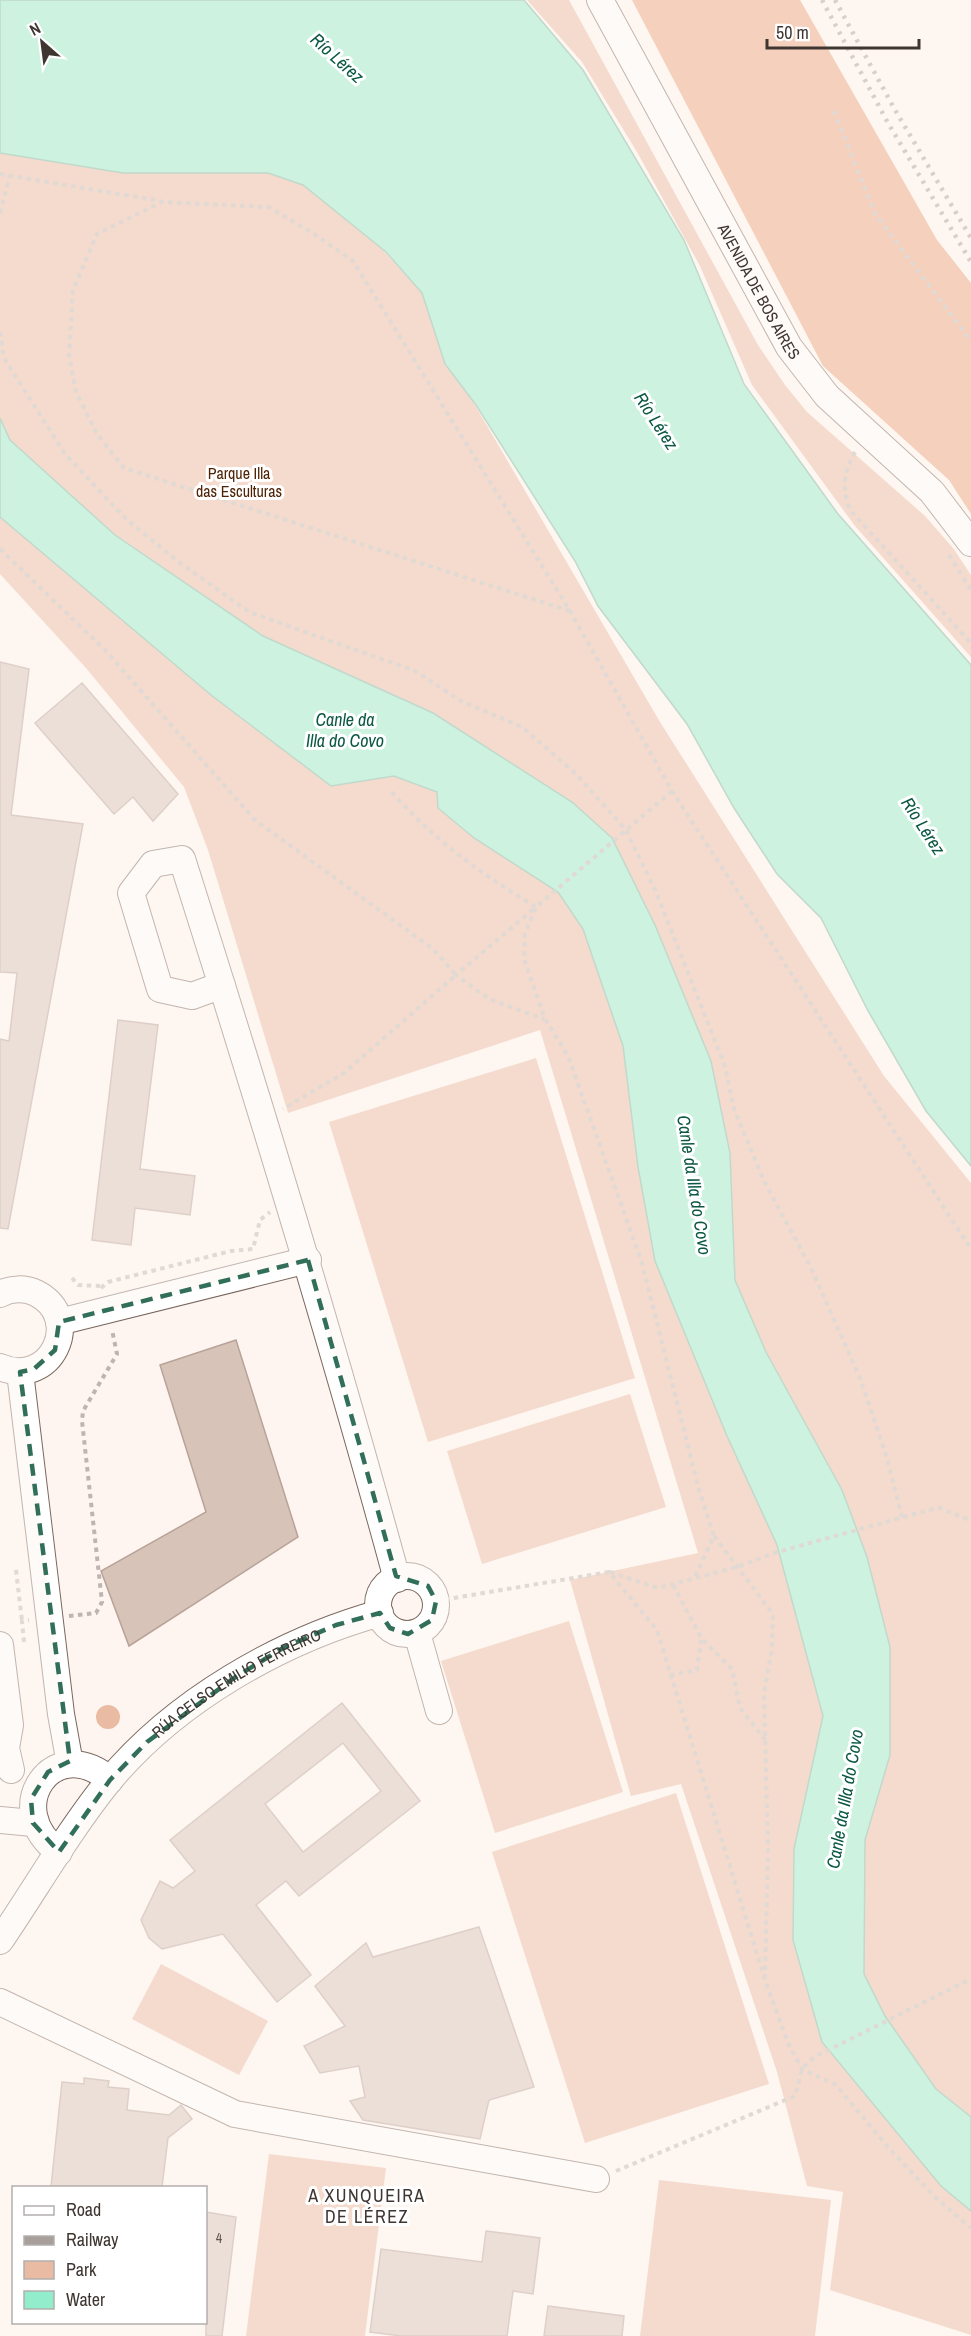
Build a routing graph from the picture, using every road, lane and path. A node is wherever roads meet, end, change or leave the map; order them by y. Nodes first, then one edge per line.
1 (600, 0) edge
2 (834, 111) dead end
3 (0, 174) edge
4 (10, 175) junction
5 (162, 202) junction
6 (0, 213) edge
7 (0, 332) edge
8 (971, 341) edge
9 (856, 448) dead end
10 (971, 543) edge
11 (0, 549) edge
12 (570, 611) junction
13 (971, 644) edge
14 (672, 791) junction
15 (392, 792) dead end
16 (626, 830) junction
17 (536, 907) junction
18 (456, 975) junction
19 (222, 985) junction
20 (544, 1019) junction
21 (266, 1124) junction
22 (290, 1205) junction
23 (971, 1249) edge
24 (308, 1260) junction
25 (72, 1278) dead end
26 (0, 1294) edge
27 (104, 1298) junction
28 (59, 1322) junction
29 (10, 1370) edge
30 (902, 1517) junction
31 (971, 1521) edge
32 (714, 1536) junction
33 (737, 1567) junction
34 (16, 1570) dead end
35 (609, 1572) junction
36 (397, 1579) junction
37 (694, 1579) junction
38 (673, 1585) junction
39 (436, 1601) junction
40 (380, 1613) junction
41 (50, 1618) junction
42 (22, 1621) junction
43 (417, 1633) junction
44 (702, 1639) junction
45 (0, 1645) edge
46 (26, 1654) dead end
47 (670, 1675) junction
48 (439, 1711) dead end
49 (766, 1742) junction
50 (70, 1764) junction
51 (5, 1769) edge
52 (110, 1780) junction
53 (36, 1786) junction
54 (0, 1820) edge
55 (33, 1822) junction
56 (59, 1852) junction
57 (0, 1941) edge
58 (971, 1979) edge
59 (765, 1980) junction
60 (0, 2002) edge
61 (802, 2069) junction
62 (596, 2179) joint
63 (971, 2228) edge

1 - 10 street, AVENIDA DE BOS AIRES
2 - 8 path
3 - 4 path
4 - 5 path
4 - 6 path
5 - 12 path
5 - 12 path
7 - 16 path
9 - 13 path
11 - 18 path
12 - 14 path
14 - 16 path
14 - 23 path
15 - 17 path
16 - 17 path
16 - 30 path
17 - 18 path
17 - 20 path
18 - 20 path
18 - 21 path
19 - 19 street
19 - 21 street
20 - 32 path
21 - 22 street
22 - 24 street
22 - 27 path
24 - 27 street
24 - 36 street
25 - 27 path
26 - 28 street
27 - 28 street
27 - 41 path
28 - 29 street
29 - 41 street
30 - 31 path
30 - 33 path
32 - 33 path
32 - 37 path
33 - 37 path
33 - 49 path
34 - 42 path
35 - 38 path
35 - 39 path
35 - 47 path
36 - 39 street
36 - 40 street
37 - 38 path
38 - 44 path
39 - 43 street
40 - 43 street
40 - 52 street, RÚA CELSO EMILIO FERREIRO
41 - 42 path
41 - 50 street
42 - 46 path
43 - 48 street
44 - 47 path
44 - 49 path
45 - 51 street
47 - 59 path
49 - 59 path
50 - 52 street
50 - 53 street
51 - 53 street
52 - 56 street, RÚA CELSO EMILIO FERREIRO
53 - 55 street
54 - 55 street
55 - 56 street
56 - 57 street, RÚA CELSO EMILIO FERREIRO
58 - 61 path
59 - 61 path
60 - 62 street
61 - 62 path
61 - 63 path

